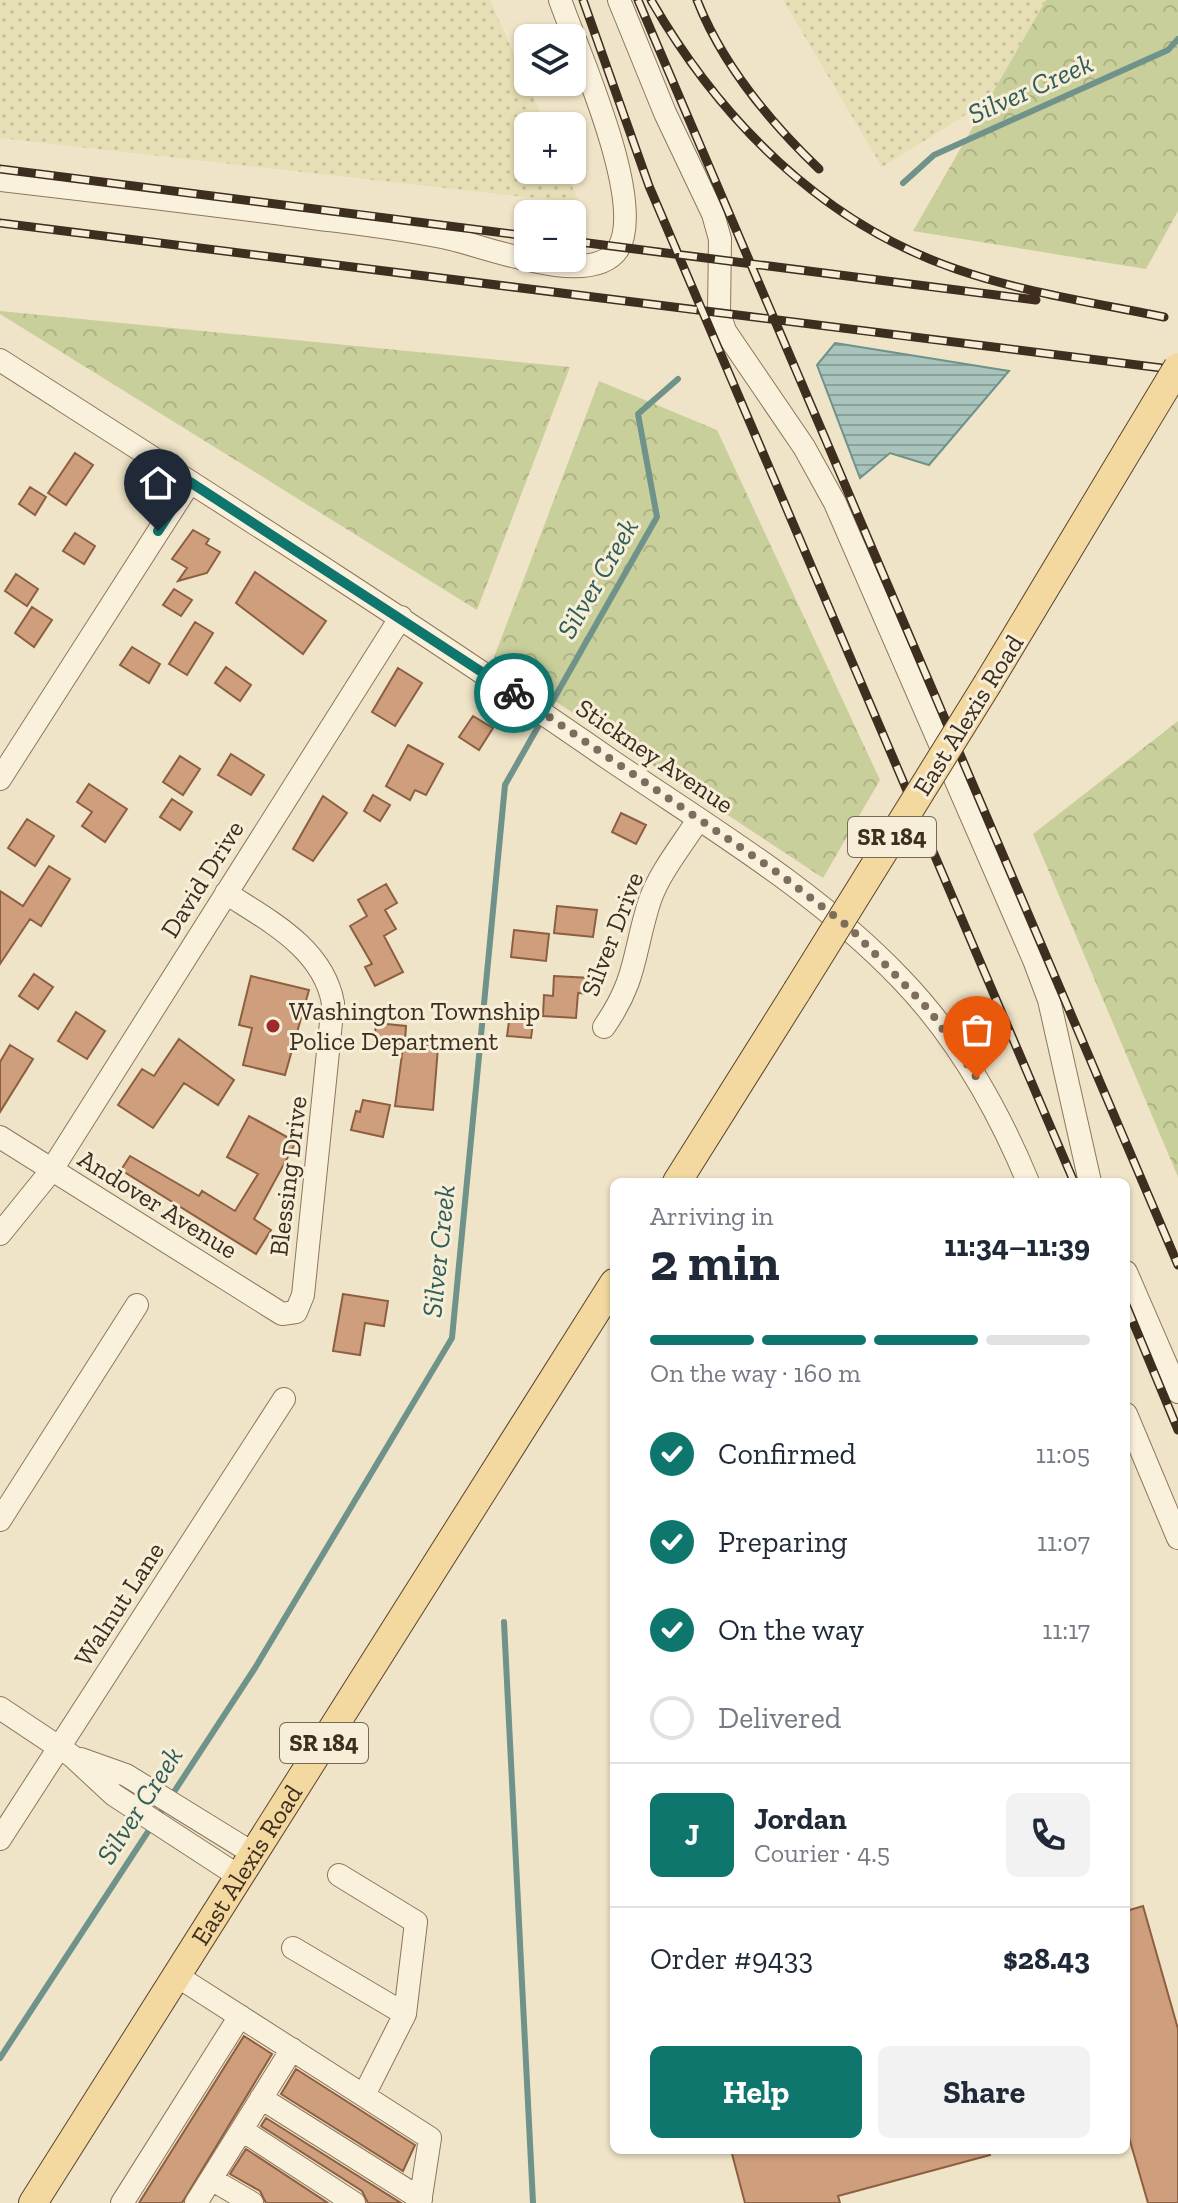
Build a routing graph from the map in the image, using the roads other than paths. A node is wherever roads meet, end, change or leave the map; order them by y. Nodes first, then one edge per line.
1 (560, 0) edge
2 (619, 0) edge
3 (0, 180) edge
4 (0, 360) edge
5 (1178, 367) edge
6 (190, 482) junction
7 (401, 617) junction
8 (0, 779) edge
9 (698, 820) junction
10 (226, 893) junction
11 (604, 1027) dead end
12 (0, 1137) edge
13 (51, 1171) junction
14 (680, 1178) edge
15 (1026, 1178) edge
16 (1089, 1178) edge
17 (0, 1234) edge
18 (1130, 1281) edge
19 (610, 1289) edge
20 (137, 1305) dead end
21 (288, 1314) joint
22 (1178, 1392) edge
23 (284, 1399) dead end
24 (1130, 1424) edge
25 (0, 1520) edge
26 (1178, 1538) edge
27 (0, 1708) edge
28 (66, 1752) junction
29 (0, 1839) edge
30 (247, 1866) junction
31 (339, 1875) dead end
32 (293, 1948) dead end
33 (177, 1976) junction
34 (405, 2014) junction
35 (240, 2016) junction
36 (292, 2049) junction
37 (364, 2095) junction
38 (261, 2098) junction
39 (242, 2130) junction
40 (211, 2179) junction
41 (420, 2201) edge
42 (33, 2203) edge
43 (122, 2203) edge
44 (196, 2203) edge
45 (252, 2203) edge
46 (354, 2203) edge

1 - 3 street
2 - 16 street
4 - 6 street, Stickney Avenue
5 - 14 main road, East Alexis Road / SR 184, bridge
6 - 7 street, Stickney Avenue
6 - 8 street
7 - 9 street, Stickney Avenue
7 - 10 street, David Drive
9 - 11 street, Silver Drive
9 - 15 street, Stickney Avenue
10 - 13 street, David Drive
10 - 21 street, Blessing Drive
12 - 13 street, Andover Avenue
13 - 17 street, David Drive
13 - 21 street, Andover Avenue
18 - 22 street
19 - 30 main road, East Alexis Road / SR 184
20 - 25 street
23 - 28 street, Walnut Lane
24 - 26 street
27 - 28 street
28 - 29 street, Walnut Lane
28 - 30 street
28 - 30 street
30 - 33 main road, East Alexis Road / SR 184
31 - 34 street
32 - 34 street
33 - 35 street
33 - 42 main road, East Alexis Road / SR 184
34 - 37 street
35 - 36 street
35 - 43 street
36 - 37 street
36 - 38 street
37 - 41 street
38 - 39 street
38 - 41 street
39 - 40 street
39 - 46 street
40 - 44 street
40 - 45 street

